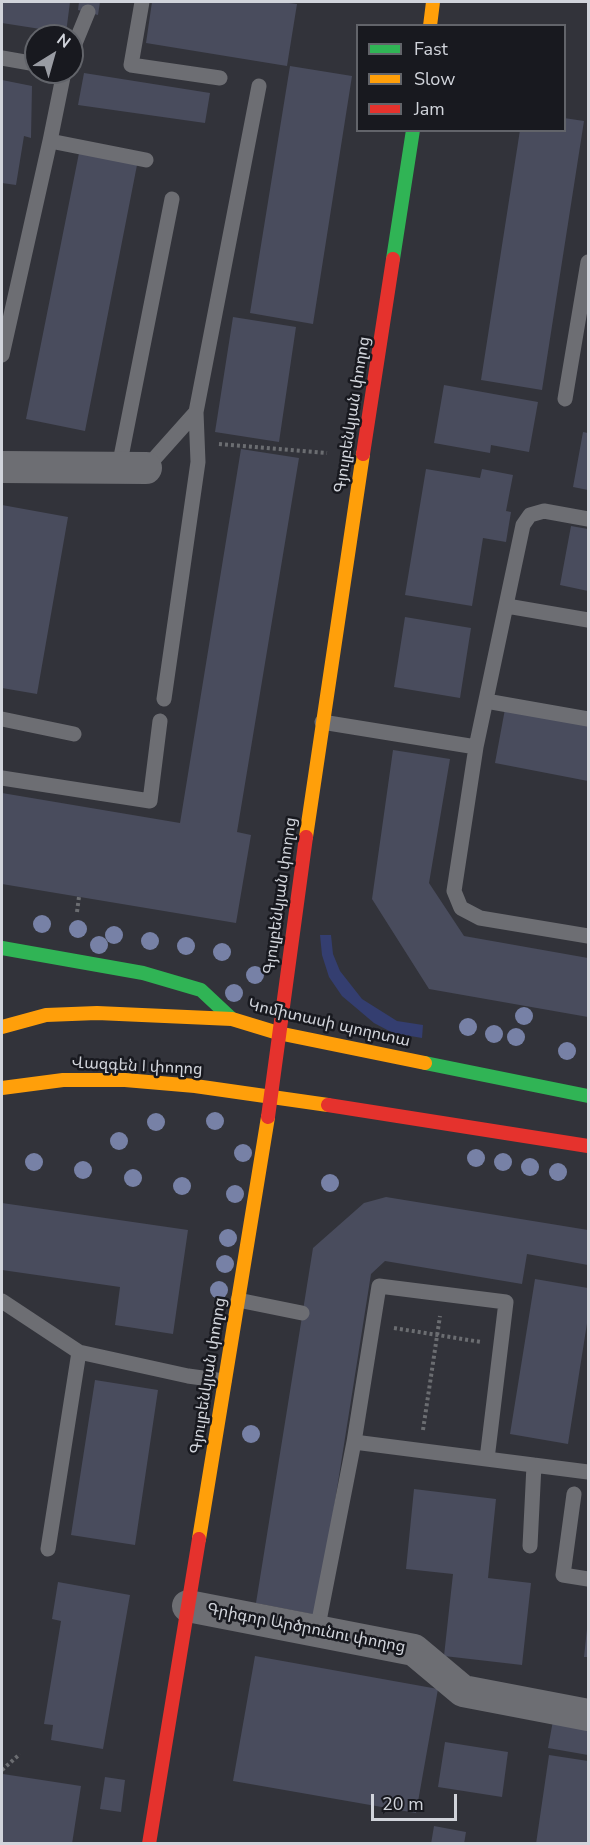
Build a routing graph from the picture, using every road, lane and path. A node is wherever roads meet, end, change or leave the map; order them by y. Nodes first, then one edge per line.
1 (142, 2) edge
2 (433, 2) edge
3 (88, 12) dead end
4 (83, 24) edge
5 (429, 24) edge
6 (2, 58) edge
7 (24, 62) edge
8 (220, 78) dead end
9 (62, 84) edge
10 (259, 86) dead end
11 (413, 132) edge
12 (50, 141) junction
13 (146, 160) dead end
14 (172, 199) dead end
15 (588, 262) edge
16 (2, 356) edge
17 (565, 399) dead end
18 (196, 412) junction
19 (239, 444) dead end
20 (327, 453) dead end
21 (2, 467) edge
22 (133, 467) junction
23 (588, 519) edge
24 (507, 606) junction
25 (588, 620) edge
26 (164, 699) dead end
27 (486, 701) junction
28 (588, 718) edge
29 (2, 719) edge
30 (160, 721) dead end
31 (322, 722) junction
32 (74, 734) dead end
33 (476, 747) junction
34 (2, 778) edge
35 (79, 897) dead end
36 (77, 912) dead end
37 (588, 936) edge
38 (2, 948) edge
39 (232, 1018) junction
40 (2, 1027) edge
41 (278, 1033) junction
42 (2, 1088) edge
43 (271, 1096) junction
44 (588, 1096) edge
45 (588, 1146) edge
46 (443, 1294) junction
47 (238, 1300) junction
48 (2, 1301) edge
49 (302, 1313) dead end
50 (399, 1329) dead end
51 (437, 1334) junction
52 (500, 1345) junction
53 (79, 1352) junction
54 (224, 1381) junction
55 (354, 1442) junction
56 (420, 1450) junction
57 (487, 1459) junction
58 (534, 1465) junction
59 (588, 1472) edge
60 (574, 1494) dead end
61 (531, 1545) dead end
62 (48, 1549) dead end
63 (588, 1579) edge
64 (188, 1606) junction
65 (317, 1631) junction
66 (588, 1715) edge
67 (20, 1754) dead end
68 (2, 1770) edge
69 (149, 1844) edge

1 - 8 lane
2 - 5 street
3 - 4 lane
6 - 7 lane
9 - 12 lane
10 - 18 lane
11 - 31 street, Գյուլբենկյան փողոց
12 - 13 lane
12 - 16 lane
14 - 22 lane
15 - 17 lane
18 - 22 lane
18 - 26 lane
19 - 20 path
21 - 22 street
23 - 24 lane
24 - 25 lane
24 - 27 lane
27 - 28 lane
27 - 33 lane
29 - 32 lane
30 - 34 lane
31 - 33 lane
31 - 41 street, Գյուլբենկյան փողոց
33 - 37 lane
35 - 36 path
38 - 39 street, Կոմիտասի պողոտա
39 - 40 street
39 - 41 street, Կոմիտասի պողոտա
41 - 43 street, Գյուլբենկյան փողոց
41 - 44 street, Կոմիտասի պողոտա
42 - 43 street, Վազգեն I փողոց
43 - 45 street
43 - 47 street, Գյուլբենկյան փողոց
46 - 51 path
46 - 52 lane
46 - 55 lane
47 - 49 lane
47 - 54 street, Գյուլբենկյան փողոց
48 - 53 lane
50 - 51 path
51 - 52 path
51 - 56 path
52 - 57 lane
53 - 54 lane
53 - 62 lane
54 - 64 street, Գյուլբենկյան փողոց
55 - 56 lane
55 - 65 lane
56 - 57 lane
57 - 58 lane
58 - 59 lane
58 - 61 lane
60 - 63 lane
64 - 65 street, Գրիգոր Արծրունու փողոց
64 - 69 street, Գյուլբենկյան փողոց
65 - 66 street, Գրիգոր Արծրունու փողոց
67 - 68 path

